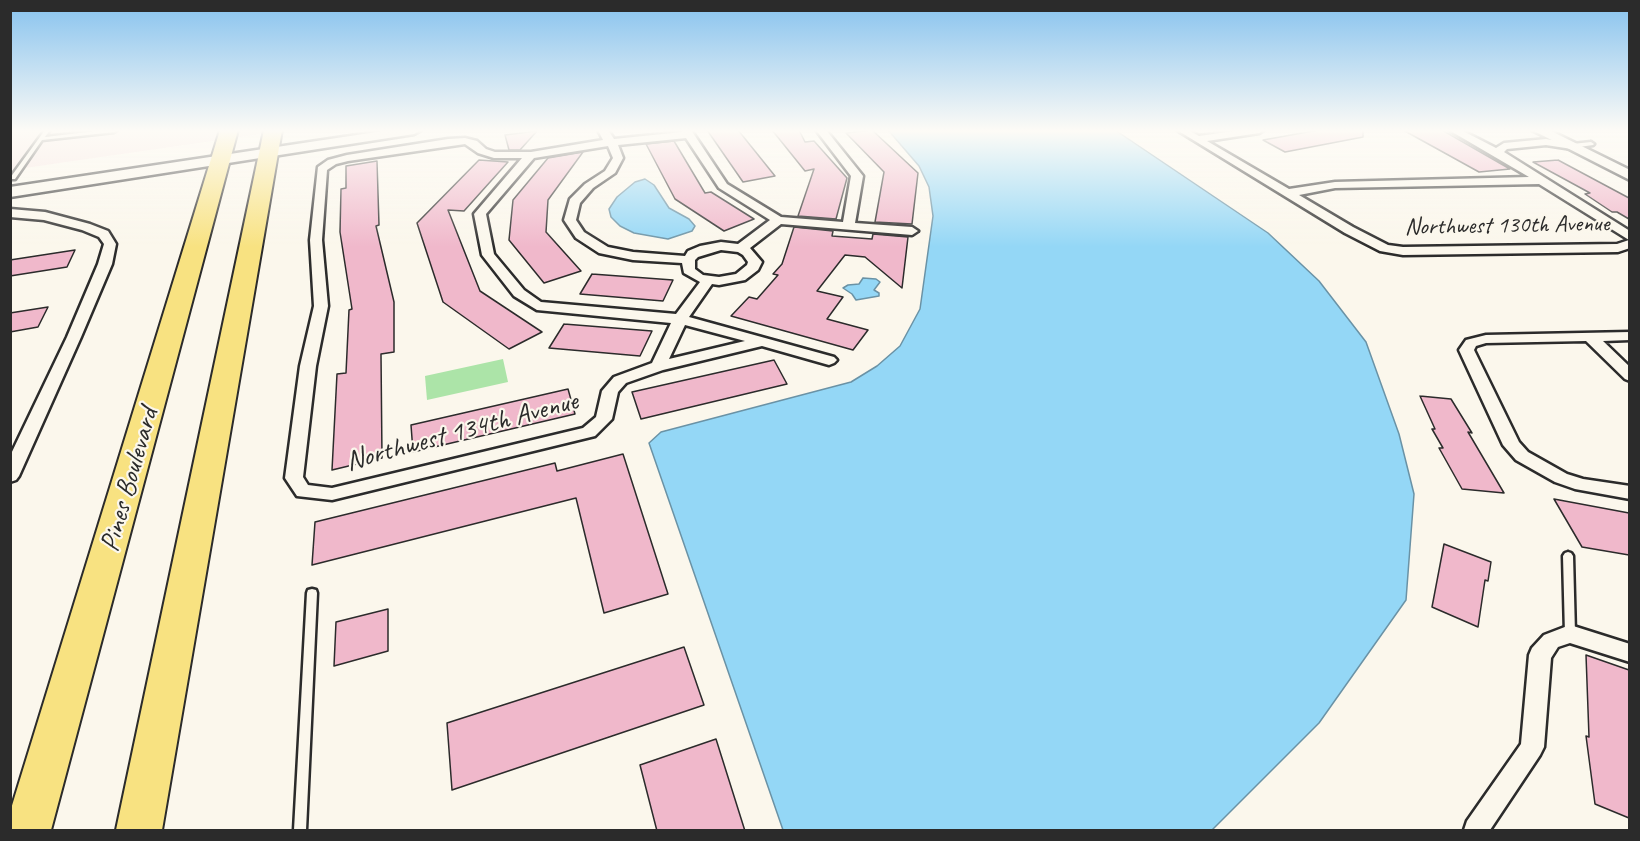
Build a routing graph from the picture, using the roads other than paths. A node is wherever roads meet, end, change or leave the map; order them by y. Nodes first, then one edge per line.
1 (21, 169) edge
2 (91, 169) edge
3 (218, 169) edge
4 (265, 169) edge
5 (322, 169) edge
6 (519, 169) edge
7 (611, 169) edge
8 (712, 169) edge
9 (852, 169) edge
10 (1248, 169) edge
11 (1526, 169) edge
12 (1544, 180) junction
13 (12, 183) edge
14 (1289, 193) junction
15 (10, 213) edge
16 (778, 220) junction
17 (848, 226) junction
18 (912, 231) dead end
19 (1629, 237) edge
20 (1629, 244) edge
21 (741, 248) junction
22 (688, 260) junction
23 (708, 280) junction
24 (680, 319) junction
25 (1629, 336) edge
26 (1590, 338) junction
27 (764, 342) junction
28 (829, 360) dead end
29 (658, 366) junction
30 (1629, 376) edge
31 (14, 459) edge
32 (10, 476) edge
33 (1629, 493) edge
34 (1568, 556) dead end
35 (312, 593) dead end
36 (1561, 637) junction
37 (1629, 653) edge
38 (28, 831) edge
39 (140, 831) edge
40 (300, 831) edge
41 (1476, 831) edge

1 - 13 lane
2 - 13 street
3 - 38 highway, Pines Boulevard
4 - 39 highway
5 - 29 street, Northwest 134th Avenue
6 - 24 street
7 - 22 street
8 - 16 street
9 - 17 street
10 - 14 street
11 - 12 street
12 - 14 street
12 - 19 street
14 - 20 street, Northwest 130th Avenue
15 - 31 street
16 - 17 street
16 - 21 street
17 - 18 street
21 - 22 street
21 - 23 street
22 - 23 street
23 - 24 street
24 - 27 street
24 - 29 street
25 - 26 street
26 - 30 street
26 - 33 street
27 - 28 street
27 - 29 street, Northwest 134th Avenue
31 - 32 street
34 - 36 lane
35 - 40 lane
36 - 37 street
36 - 41 street

